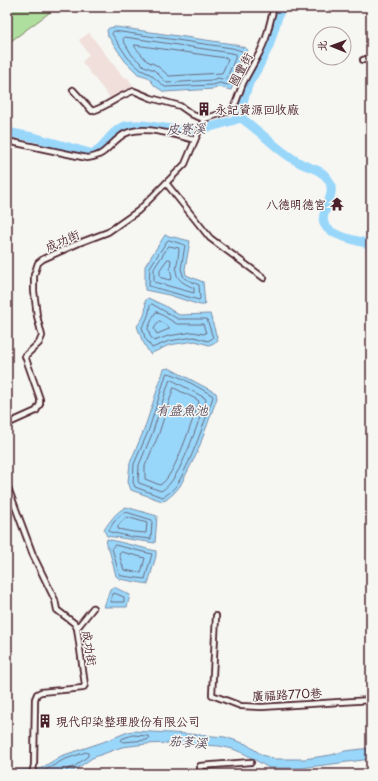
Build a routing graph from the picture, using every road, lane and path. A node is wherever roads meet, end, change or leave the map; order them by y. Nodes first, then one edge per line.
1 (274, 7) edge
2 (371, 58) edge
3 (363, 60) dead end
4 (73, 90) dead end
5 (203, 120) junction
6 (195, 140) junction
7 (7, 141) edge
8 (166, 184) junction
9 (264, 278) dead end
10 (7, 424) edge
11 (7, 485) edge
12 (93, 608) dead end
13 (216, 616) dead end
14 (77, 628) junction
15 (371, 700) edge
16 (250, 762) dead end
17 (32, 774) edge
18 (201, 774) edge

1 - 5 street, 國豐街
2 - 3 street
4 - 5 street
5 - 6 street, 成功街
6 - 7 street
6 - 8 street, 成功街
8 - 9 street
8 - 10 street, 成功街
11 - 14 street, 成功街
12 - 14 street
13 - 15 street, 廣福路770巷
14 - 17 street, 成功街
16 - 18 street

